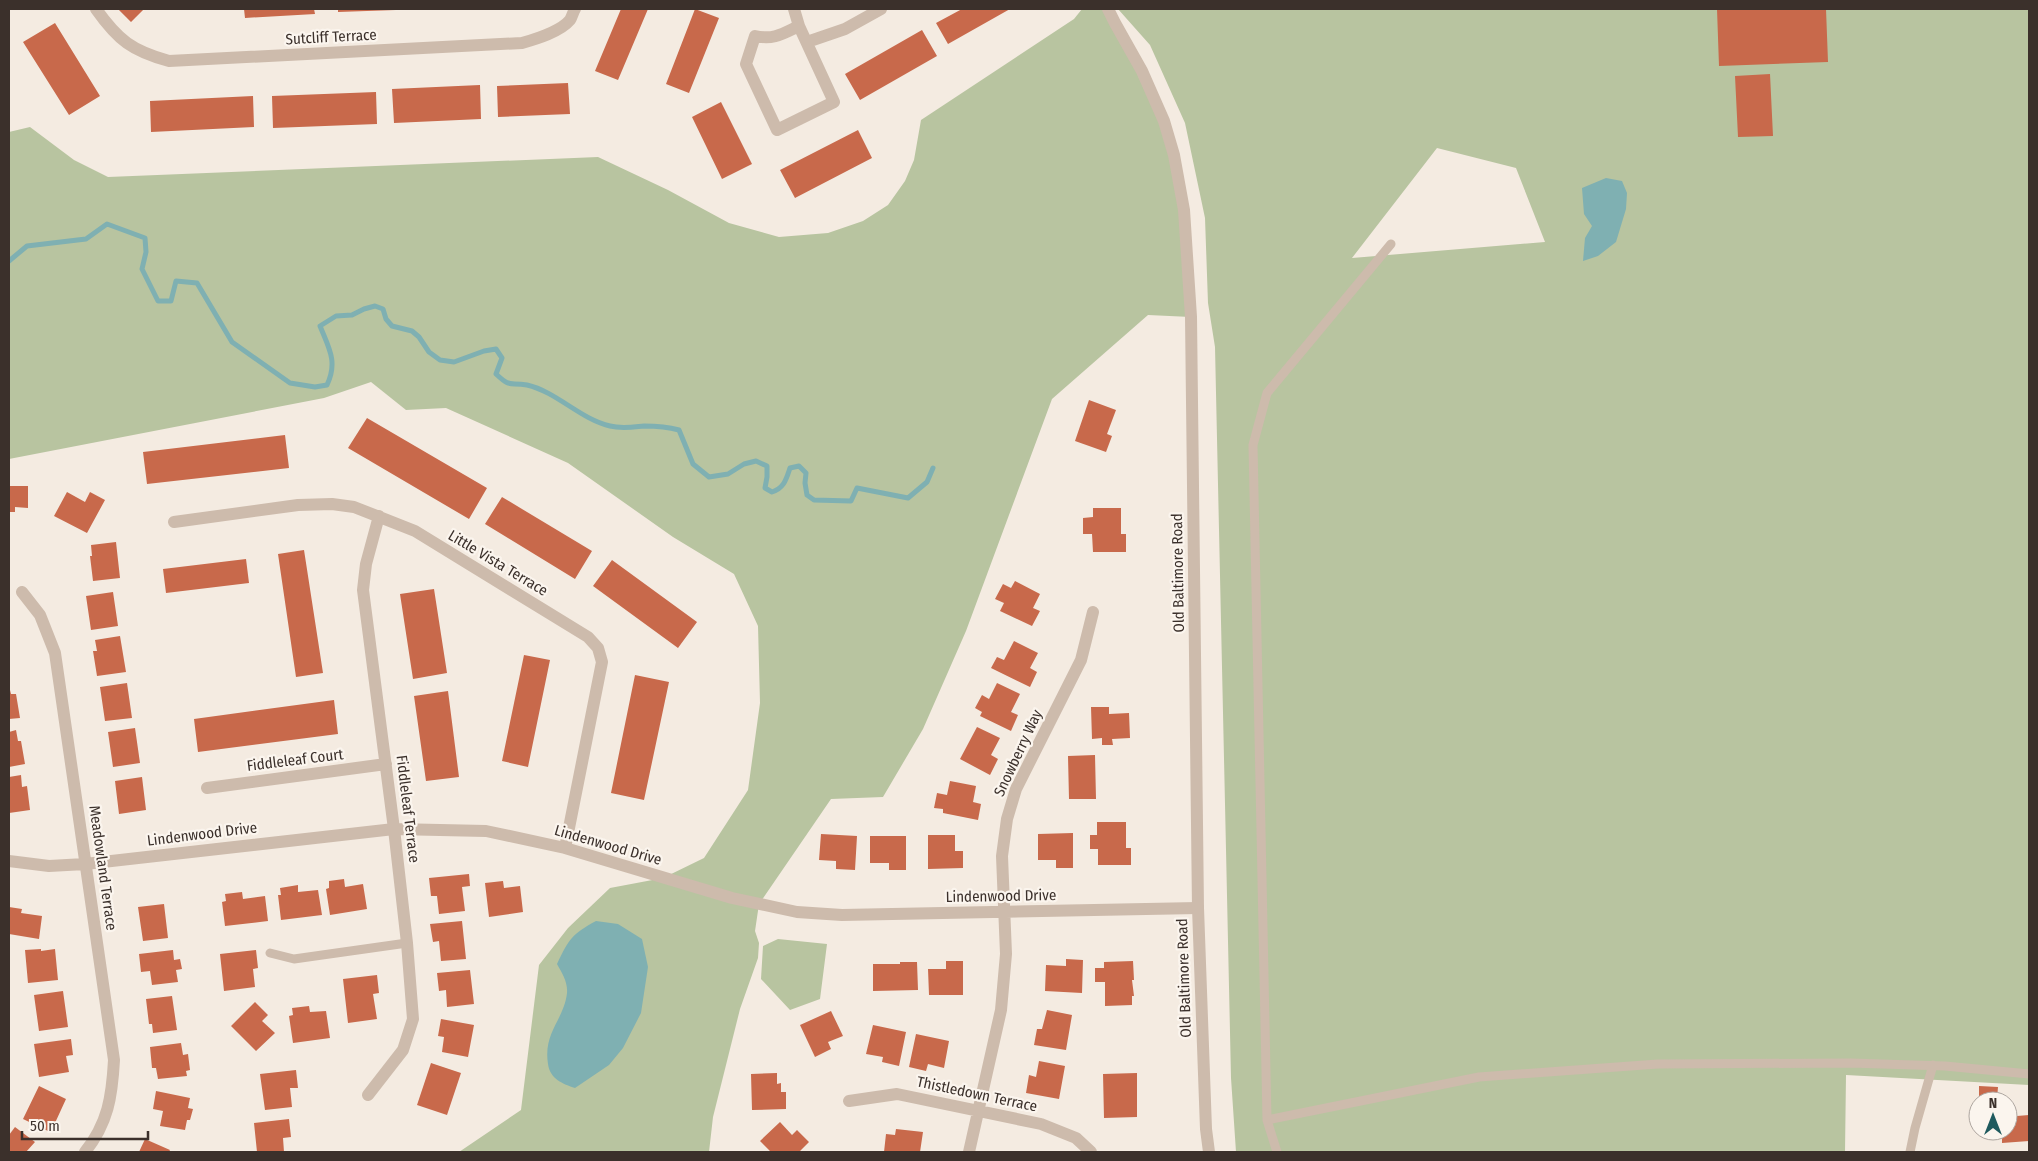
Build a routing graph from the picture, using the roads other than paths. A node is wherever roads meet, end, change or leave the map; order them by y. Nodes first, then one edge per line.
1 (96, 9) edge
2 (575, 9) edge
3 (794, 9) edge
4 (881, 9) edge
5 (1108, 9) edge
6 (799, 26) junction
7 (807, 42) junction
8 (1391, 244) dead end
9 (379, 516) junction
10 (174, 522) dead end
11 (22, 592) dead end
12 (1093, 612) dead end
13 (386, 764) junction
14 (207, 788) dead end
15 (394, 829) junction
16 (565, 848) junction
17 (9, 860) edge
18 (85, 864) junction
19 (1198, 908) junction
20 (1004, 912) junction
21 (407, 943) junction
22 (270, 953) dead end
23 (1933, 1065) junction
24 (2029, 1074) edge
25 (368, 1095) dead end
26 (849, 1101) dead end
27 (979, 1111) junction
28 (1267, 1120) junction
29 (85, 1152) edge
30 (969, 1152) edge
31 (1091, 1152) edge
32 (1209, 1152) edge
33 (1277, 1152) edge
34 (1910, 1152) edge

1 - 2 street, Sutcliff Terrace
3 - 6 street
4 - 7 street
5 - 19 street, Old Baltimore Road
6 - 7 street
6 - 7 street
8 - 28 lane
9 - 10 street, Little Vista Terrace
9 - 13 street, Fiddleleaf Terrace
9 - 16 street, Little Vista Terrace
11 - 18 street, Meadowland Terrace
12 - 20 street, Snowberry Way
13 - 14 street, Fiddleleaf Court
13 - 15 street, Fiddleleaf Terrace
15 - 16 street, Lindenwood Drive
15 - 18 street, Lindenwood Drive
15 - 21 street, Fiddleleaf Terrace
16 - 20 street, Lindenwood Drive
17 - 18 street, Lindenwood Drive
18 - 29 street, Meadowland Terrace
19 - 20 street, Lindenwood Drive
19 - 32 street, Old Baltimore Road
20 - 27 street, Snowberry Way
21 - 22 lane
21 - 25 street, Fiddleleaf Terrace
23 - 24 lane
23 - 28 lane
23 - 34 lane
26 - 27 street, Thistledown Terrace
27 - 30 street, Snowberry Way
27 - 31 street, Thistledown Terrace
28 - 33 lane

